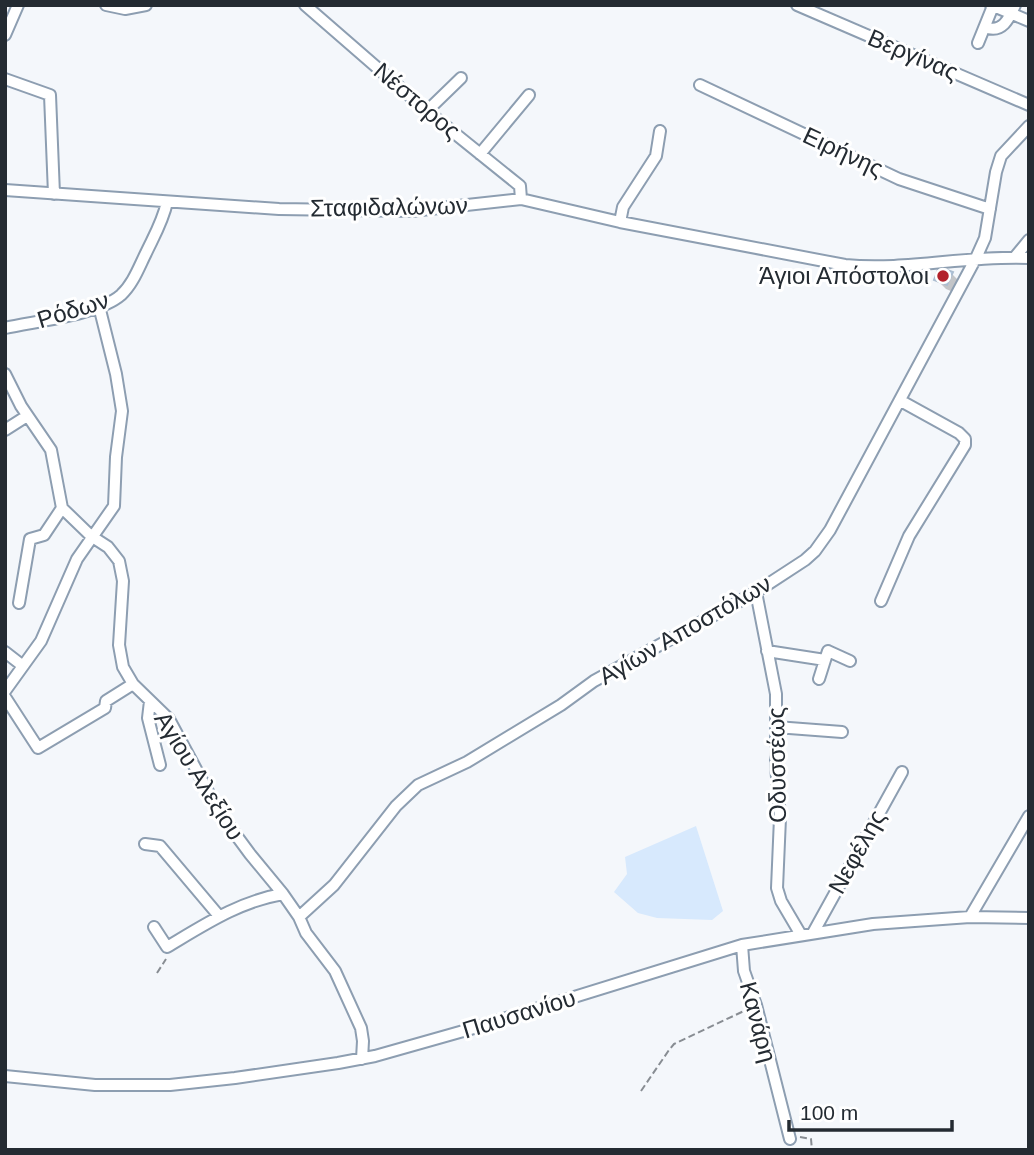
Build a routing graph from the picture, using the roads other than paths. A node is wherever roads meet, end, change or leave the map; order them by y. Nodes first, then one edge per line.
1 (18, 5) edge
2 (106, 5) edge
3 (146, 5) edge
4 (305, 5) edge
5 (797, 5) edge
6 (992, 6) edge
7 (1013, 9) edge
8 (1029, 21) edge
9 (985, 27) junction
10 (5, 35) edge
11 (978, 43) dead end
12 (461, 78) dead end
13 (5, 79) edge
14 (700, 85) dead end
15 (529, 95) dead end
16 (1029, 105) edge
17 (427, 111) junction
18 (1029, 126) edge
19 (660, 131) dead end
20 (480, 154) junction
21 (5, 190) edge
22 (54, 194) junction
23 (521, 199) junction
24 (167, 202) junction
25 (990, 209) junction
26 (621, 222) junction
27 (1029, 240) edge
28 (1015, 257) junction
29 (976, 258) junction
30 (1029, 258) edge
31 (99, 306) junction
32 (5, 328) edge
33 (5, 374) edge
34 (901, 401) junction
35 (27, 415) junction
36 (5, 430) edge
37 (62, 508) junction
38 (91, 536) junction
39 (756, 592) junction
40 (881, 601) dead end
41 (19, 603) dead end
42 (767, 651) junction
43 (5, 652) edge
44 (825, 660) junction
45 (850, 661) dead end
46 (23, 666) junction
47 (819, 679) dead end
48 (133, 684) junction
49 (5, 691) edge
50 (5, 697) edge
51 (150, 701) junction
52 (776, 727) junction
53 (842, 732) dead end
54 (160, 765) dead end
55 (901, 772) dead end
56 (1029, 816) edge
57 (145, 844) dead end
58 (283, 894) junction
59 (219, 916) junction
60 (970, 917) junction
61 (299, 918) junction
62 (1029, 918) edge
63 (154, 926) dead end
64 (807, 934) junction
65 (742, 945) junction
66 (362, 1059) junction
67 (5, 1076) edge
68 (790, 1139) road end

1 - 10 street
2 - 3 street
4 - 17 street, Νέστορος
5 - 16 street, Βεργίνας
6 - 7 street
6 - 9 street
7 - 8 street
7 - 9 street
9 - 11 street
12 - 17 street
13 - 22 street
14 - 25 street, Ειρήνης
15 - 20 street
17 - 20 street, Νέστορος
18 - 25 street, Αγίων Αποστόλων
19 - 26 street
20 - 23 street, Νέστορος
21 - 22 street, Σταφιδαλώνων
22 - 24 street, Σταφιδαλώνων
23 - 24 street, Σταφιδαλώνων
23 - 26 street, Σταφιδαλώνων
24 - 31 street, Ρόδων
25 - 29 street, Αγίων Αποστόλων
26 - 29 street, Σταφιδαλώνων
27 - 28 street
28 - 29 street, Σταφιδαλώνων
28 - 30 street, Σταφιδαλώνων
29 - 34 street, Αγίων Αποστόλων
31 - 32 street, Ρόδων
31 - 38 street
33 - 35 street
34 - 39 street, Αγίων Αποστόλων
34 - 40 street
35 - 36 street
35 - 37 street
37 - 38 street, Αγίου Αλεξίου
37 - 41 street
38 - 46 street
38 - 48 street, Αγίου Αλεξίου
39 - 42 street, Οδυσσέως
39 - 61 street, Αγίων Αποστόλων
42 - 44 street
42 - 52 street, Οδυσσέως
43 - 46 street
44 - 45 street
44 - 47 street
46 - 49 street
48 - 50 street
48 - 51 street, Αγίου Αλεξίου
51 - 54 street, Αγίου Αλεξίου
51 - 58 street, Αγίου Αλεξίου
52 - 53 street
52 - 64 street, Οδυσσέως
55 - 64 street, Νεφέλης
56 - 60 street
57 - 59 street
58 - 59 street
58 - 61 street, Αγίου Αλεξίου
59 - 63 street
60 - 62 street, Παυσανίου
60 - 64 street, Παυσανίου
61 - 66 street, Αγίου Αλεξίου
64 - 65 street, Παυσανίου
65 - 66 street, Παυσανίου
65 - 68 street, Κανάρη
66 - 67 street, Παυσανίου

